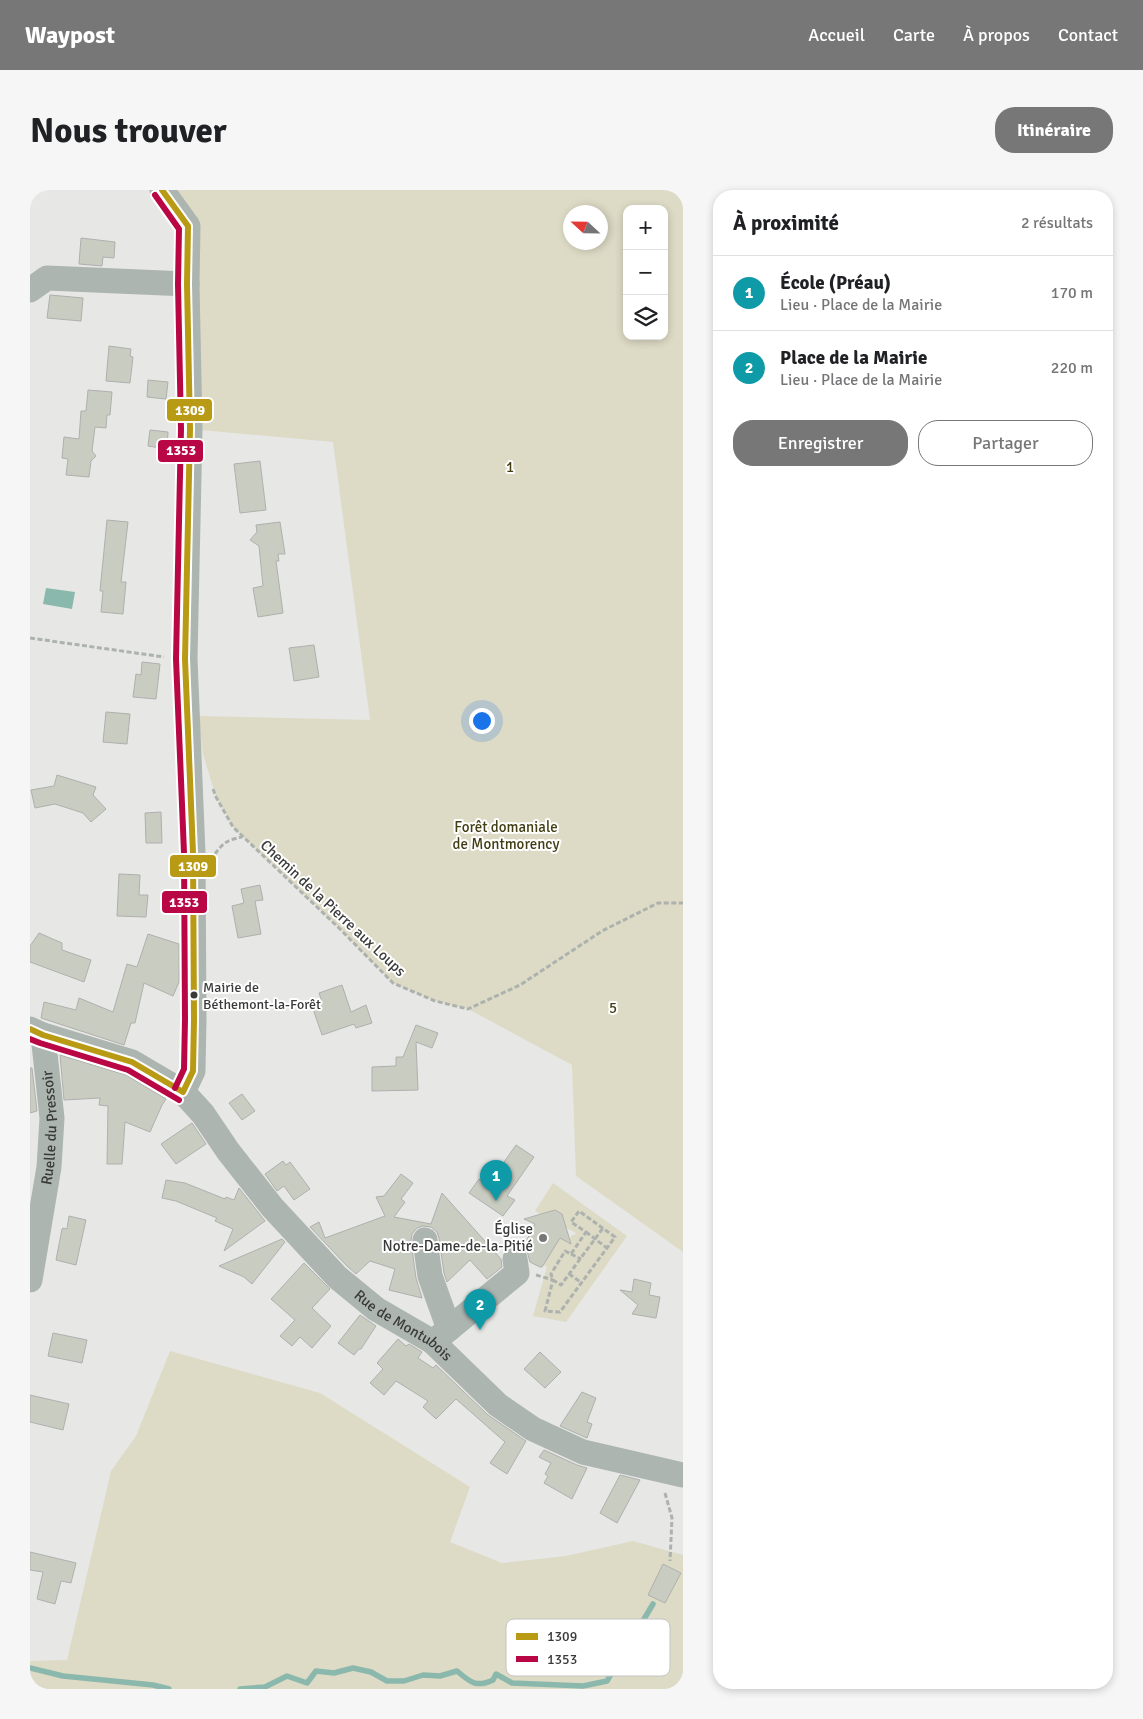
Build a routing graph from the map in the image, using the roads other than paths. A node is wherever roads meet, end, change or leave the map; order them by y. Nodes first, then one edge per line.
1 (162, 190) edge
2 (186, 284) junction
3 (30, 290) edge
4 (37, 1032) edge
5 (183, 1092) junction
6 (425, 1240) dead end
7 (530, 1272) road end
8 (30, 1280) edge
9 (441, 1336) junction
10 (683, 1475) edge

1 - 2 street
2 - 3 street
2 - 5 street
4 - 5 street, Rue de Montubois
4 - 8 street, Ruelle du Pressoir
5 - 9 street, Rue de Montubois
6 - 9 street
7 - 9 street
9 - 10 street, Rue de Montubois

